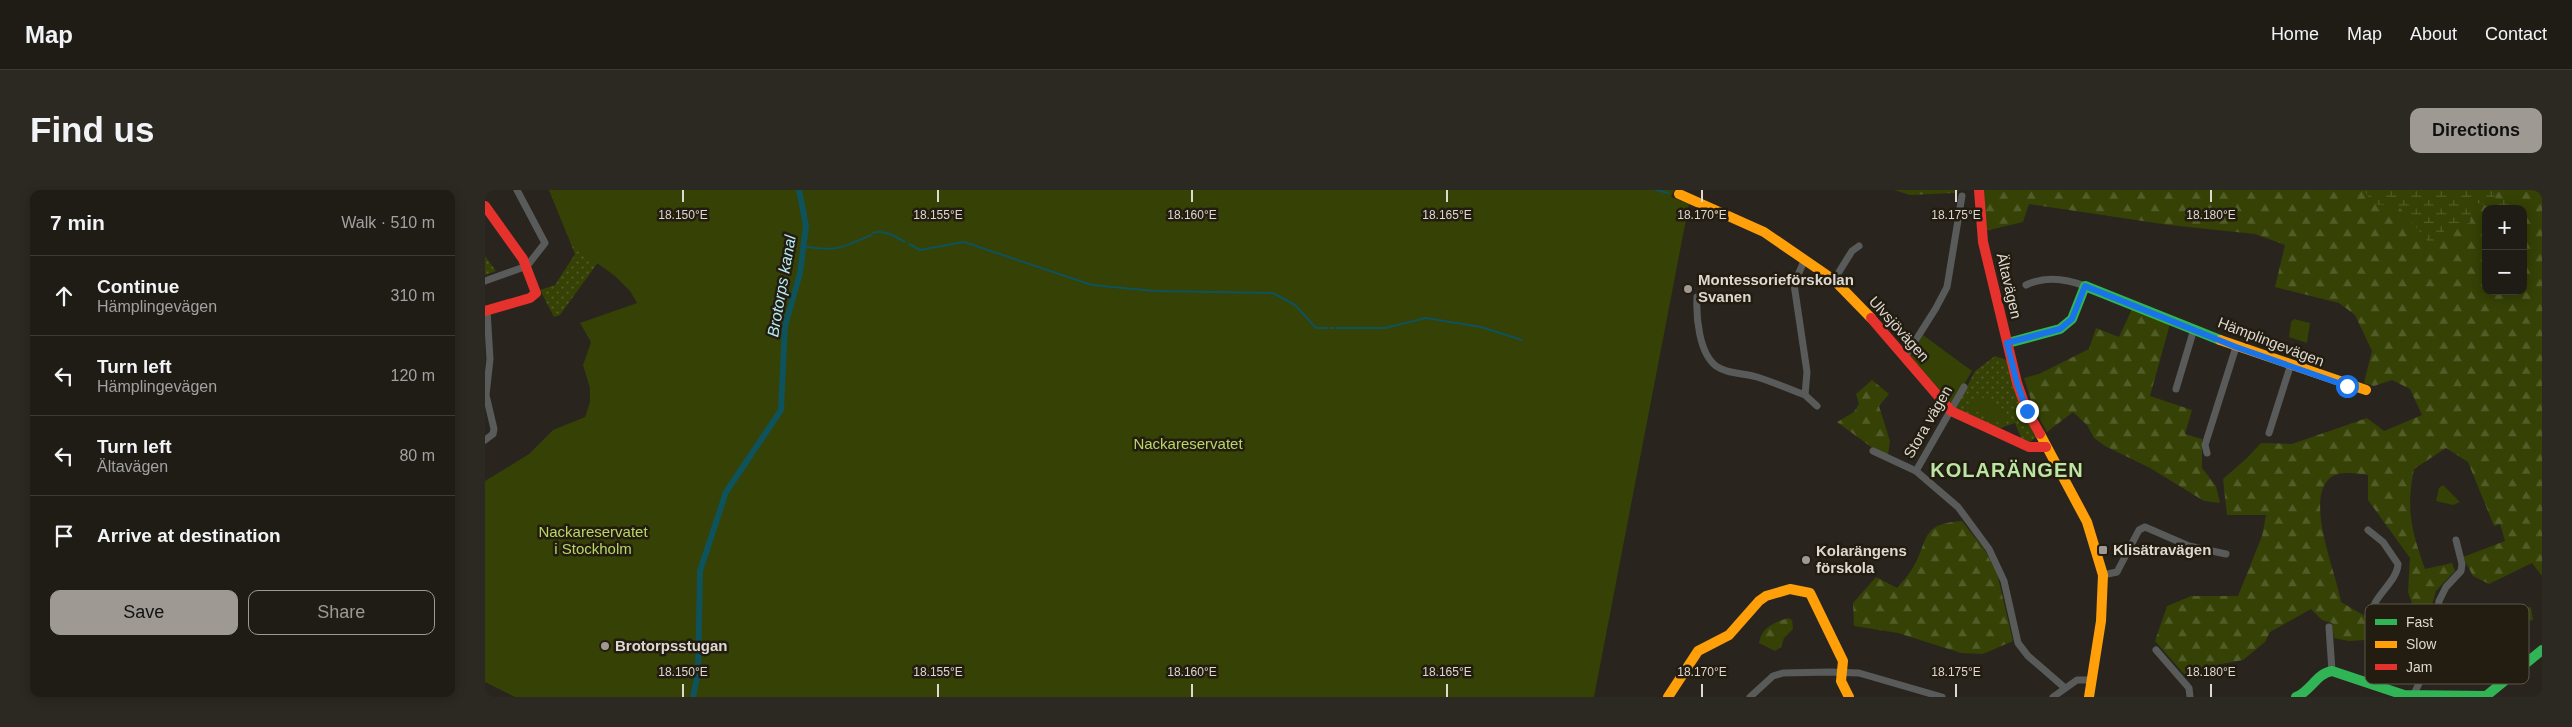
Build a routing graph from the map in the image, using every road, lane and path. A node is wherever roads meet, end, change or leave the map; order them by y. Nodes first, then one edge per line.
1 (517, 190) edge
2 (1979, 190) edge
3 (1679, 194) dead end
4 (1962, 196) dead end
5 (485, 206) edge
6 (1859, 246) dead end
7 (1805, 259) junction
8 (527, 266) junction
9 (1834, 280) junction
10 (485, 281) edge
11 (2026, 285) dead end
12 (2085, 286) junction
13 (1697, 297) dead end
14 (486, 310) edge
15 (2194, 329) junction
16 (2007, 343) junction
17 (2236, 347) junction
18 (1905, 357) junction
19 (2290, 367) junction
20 (1964, 387) dead end
21 (2176, 389) dead end
22 (2367, 390) dead end
23 (1805, 394) junction
24 (1817, 406) dead end
25 (1951, 412) junction
26 (2269, 433) dead end
27 (485, 440) edge
28 (2046, 447) junction
29 (1873, 452) dead end
30 (2207, 453) dead end
31 (1915, 471) junction
32 (2368, 530) dead end
33 (2456, 540) dead end
34 (2225, 554) dead end
35 (2103, 575) junction
36 (2375, 604) edge
37 (2438, 604) edge
38 (2329, 627) dead end
39 (2156, 650) dead end
40 (2542, 650) edge
41 (2529, 661) edge
42 (2332, 672) junction
43 (1843, 674) junction
44 (2091, 680) junction
45 (2365, 682) edge
46 (2372, 684) edge
47 (2419, 684) edge
48 (2501, 684) edge
49 (2065, 688) junction
50 (2413, 696) edge
51 (2487, 696) edge
52 (1667, 697) edge
53 (1750, 697) edge
54 (1849, 697) edge
55 (1942, 697) edge
56 (2053, 697) edge
57 (2089, 697) edge
58 (2190, 697) edge
59 (2296, 697) edge

1 - 8 street
2 - 16 street, Ältavägen
3 - 7 street, Ulvsjövägen
4 - 18 street
5 - 8 street
6 - 9 street
7 - 9 street, Ulvsjövägen
7 - 23 street
8 - 10 street
8 - 14 street
9 - 18 street, Ulvsjövägen
11 - 12 street, Hämplingevägen
12 - 15 street, Hämplingevägen
12 - 16 street
13 - 23 street
14 - 27 street
15 - 17 street, Hämplingevägen
15 - 21 street, Hämplingevägen
16 - 28 street, Ältavägen
17 - 19 street, Hämplingevägen
17 - 30 street
18 - 25 street, Ulvsjövägen
19 - 22 street, Hämplingevägen
19 - 26 street
20 - 25 street, Stora vägen
23 - 24 street
25 - 28 street, Ulvsjövägen
25 - 31 street, Stora vägen
28 - 35 street, Ältavägen
29 - 31 street
31 - 49 street
32 - 36 street
33 - 37 street
34 - 35 street
35 - 44 street, Ältavägen
38 - 42 street
39 - 58 street
40 - 41 street
42 - 45 street
42 - 59 street
43 - 52 street
43 - 53 street
43 - 54 street
43 - 55 street
44 - 49 street
44 - 57 street, Ältavägen
46 - 50 street
47 - 50 street
48 - 51 street
49 - 56 street
50 - 51 street

